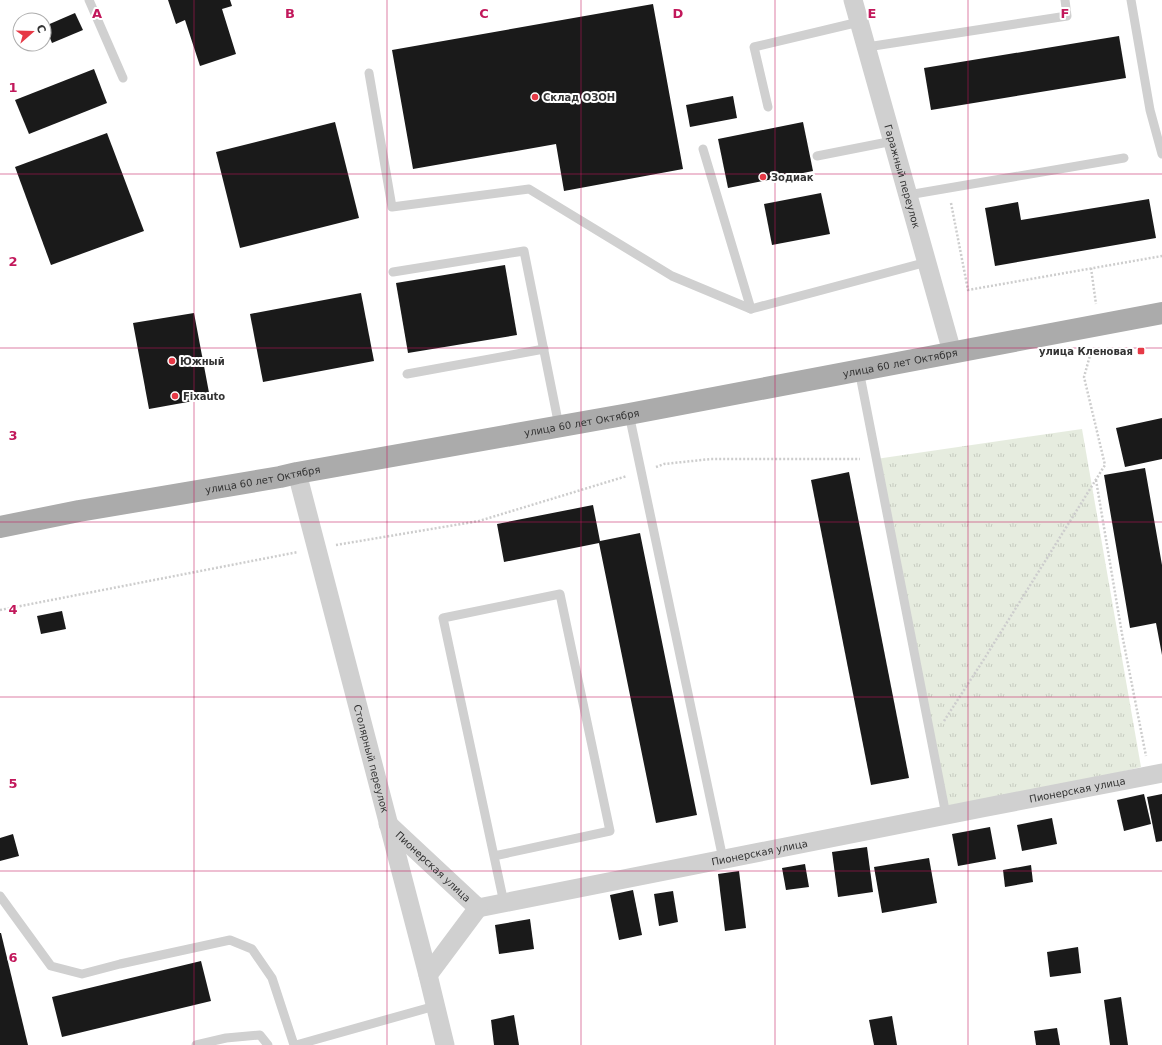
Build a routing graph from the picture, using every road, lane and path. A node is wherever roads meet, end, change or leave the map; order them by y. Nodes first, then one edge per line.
1 (89, 0) edge
2 (853, 0) edge
3 (1065, 0) edge
4 (1131, 0) edge
5 (859, 22) junction
6 (867, 47) junction
7 (369, 73) dead end
8 (123, 78) dead end
9 (768, 107) dead end
10 (893, 141) junction
11 (703, 149) dead end
12 (1162, 154) edge
13 (817, 156) dead end
14 (1124, 158) dead end
15 (947, 188) junction
16 (908, 194) junction
17 (1162, 256) edge
18 (927, 262) junction
19 (1091, 268) junction
20 (393, 272) dead end
21 (751, 310) junction
22 (1162, 313) edge
23 (1099, 324) junction
24 (544, 349) junction
25 (952, 352) junction
26 (859, 370) junction
27 (407, 374) dead end
28 (629, 414) junction
29 (559, 426) junction
30 (876, 459) junction
31 (297, 472) junction
32 (641, 472) junction
33 (1096, 479) junction
34 (0, 527) edge
35 (317, 548) junction
36 (0, 610) edge
37 (932, 740) junction
38 (1156, 774) edge
39 (946, 815) junction
40 (388, 824) junction
41 (494, 856) junction
42 (723, 859) junction
43 (0, 896) edge
44 (504, 903) junction
45 (478, 908) junction
46 (428, 975) junction
47 (435, 1006) junction
48 (196, 1045) edge
49 (268, 1045) edge
50 (295, 1045) edge
51 (445, 1045) edge

1 - 8 lane
2 - 5 street, Гаражный переулок
3 - 6 lane
4 - 12 lane
5 - 6 street, Гаражный переулок
5 - 9 lane
6 - 10 street, Гаражный переулок
7 - 21 lane
10 - 13 lane
10 - 16 street, Гаражный переулок
11 - 21 lane
14 - 15 lane
15 - 16 lane
15 - 19 path
16 - 18 street, Гаражный переулок
17 - 19 path
18 - 21 lane
18 - 25 street, Гаражный переулок
19 - 23 path
20 - 24 lane
22 - 23 main road, улица 60 лет Октября
23 - 25 main road, улица 60 лет Октября
23 - 33 path
24 - 27 lane
24 - 29 lane
25 - 26 main road, улица 60 лет Октября
26 - 28 main road, улица 60 лет Октября
26 - 30 lane
28 - 29 main road, улица 60 лет Октября
28 - 32 lane
29 - 31 main road, улица 60 лет Октября
30 - 32 path
30 - 37 lane
31 - 34 main road, улица 60 лет Октября
31 - 35 street, Столярный переулок
32 - 35 path
32 - 42 lane
33 - 37 path
33 - 38 path
35 - 36 path
35 - 40 street, Столярный переулок
37 - 39 lane
38 - 39 street, Пионерская улица
39 - 42 street, Пионерская улица
40 - 45 street, Пионерская улица
40 - 46 street, Столярный переулок
41 - 41 lane
41 - 44 lane
42 - 44 street, Пионерская улица
43 - 50 lane
44 - 45 street, Пионерская улица
45 - 46 street
46 - 47 street, Столярный переулок
47 - 50 lane
47 - 51 street, Столярный переулок
48 - 49 lane

